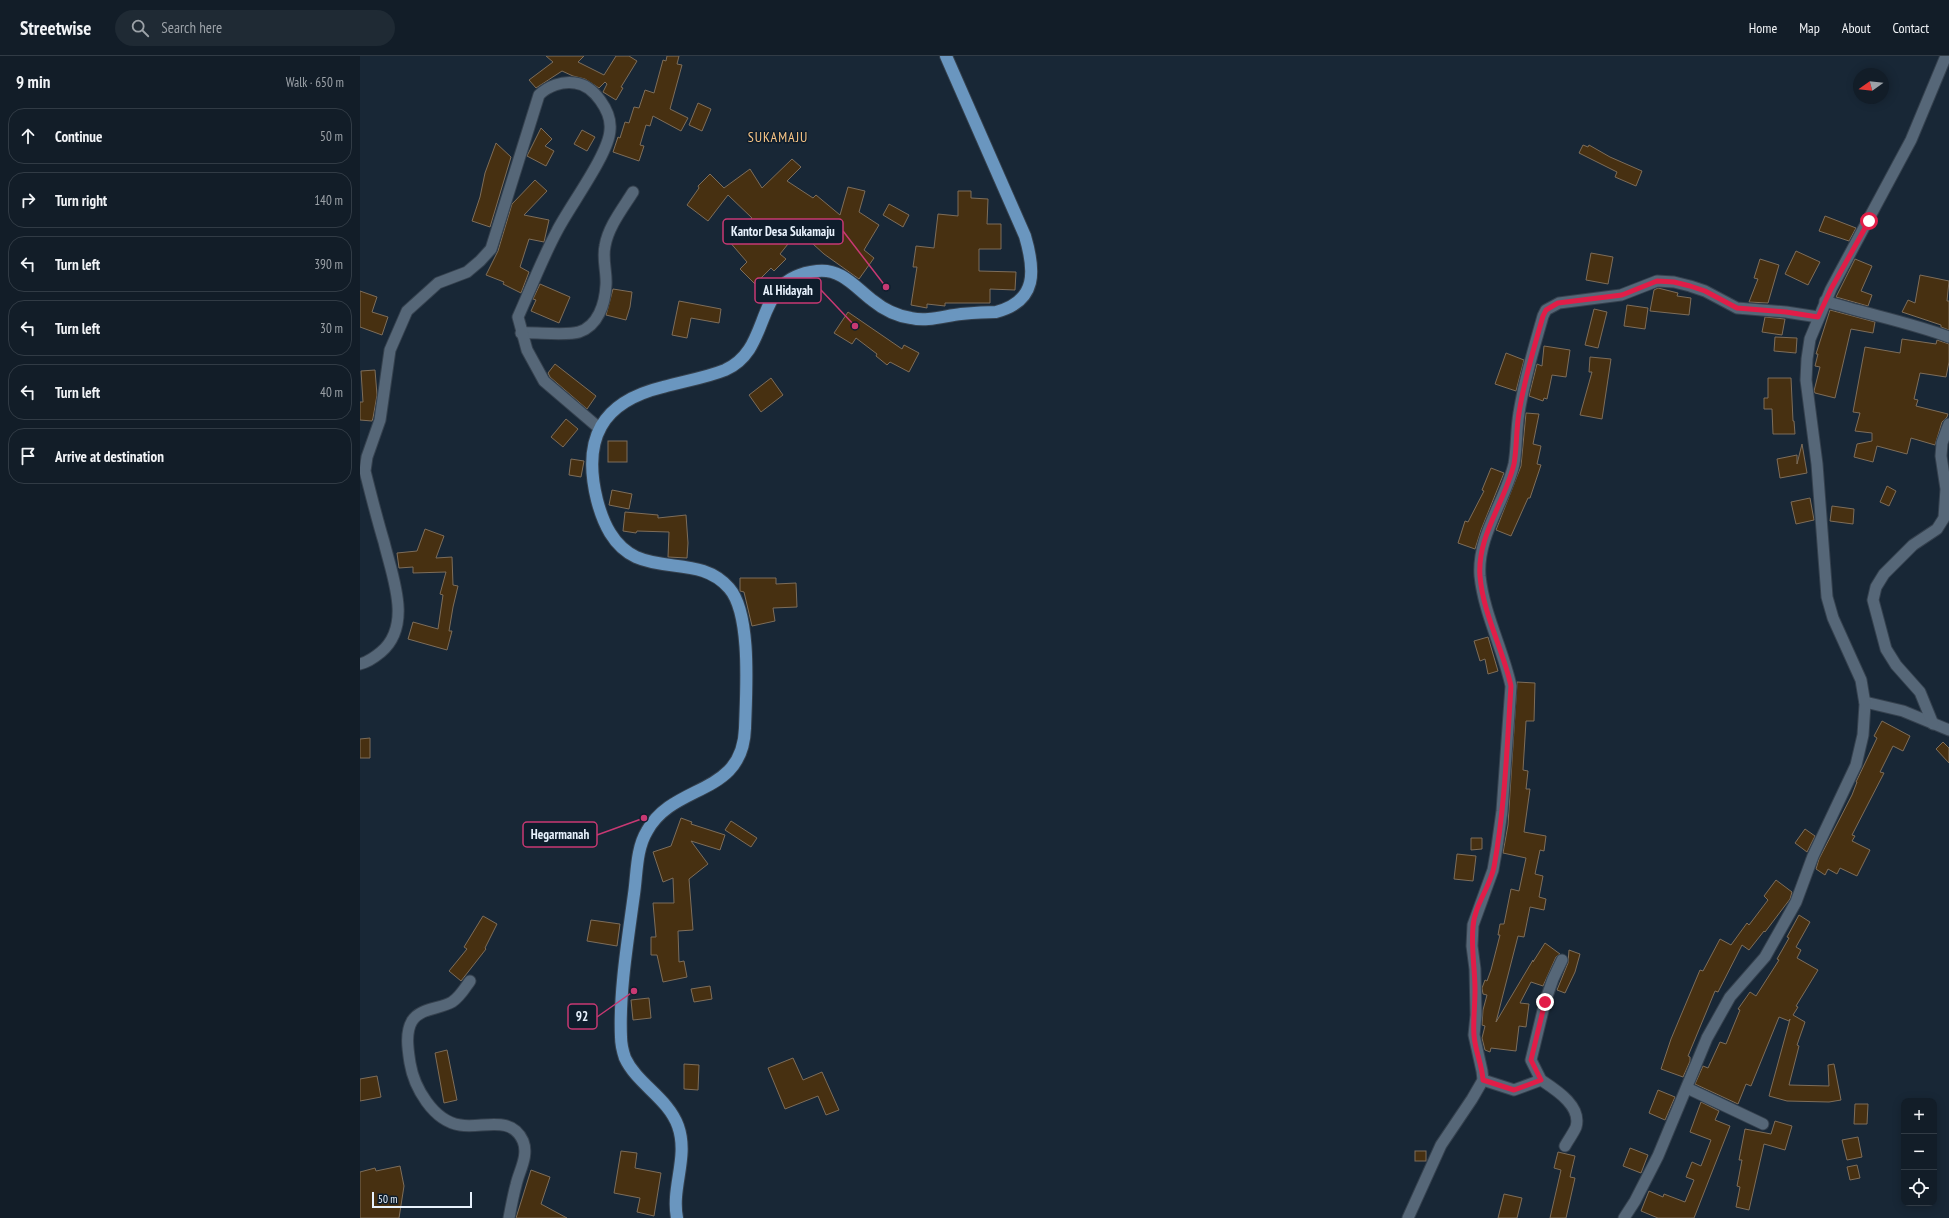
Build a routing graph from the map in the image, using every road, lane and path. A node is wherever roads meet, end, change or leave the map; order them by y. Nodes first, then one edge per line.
1 (946, 56) edge
2 (1946, 56) edge
3 (633, 192) dead end
4 (1825, 301) junction
5 (1818, 317) junction
6 (521, 333) junction
7 (1949, 337) edge
8 (1949, 424) edge
9 (599, 428) junction
10 (360, 664) edge
11 (1865, 702) junction
12 (1933, 724) junction
13 (1949, 730) edge
14 (1562, 960) dead end
15 (470, 981) dead end
16 (1483, 1080) junction
17 (1541, 1080) junction
18 (1687, 1088) junction
19 (1763, 1124) dead end
20 (1565, 1146) dead end
21 (509, 1218) edge
22 (677, 1218) edge
23 (1408, 1218) edge
24 (1624, 1218) edge

1 - 9 main road
2 - 4 street
3 - 6 street
4 - 5 street
4 - 7 street
5 - 11 street
5 - 16 street
6 - 9 street
6 - 10 street
8 - 12 street
9 - 22 main road
11 - 12 street
11 - 18 street
12 - 13 street
14 - 17 street
15 - 21 street
16 - 17 street
16 - 23 street
17 - 20 street
18 - 19 street
18 - 24 street

